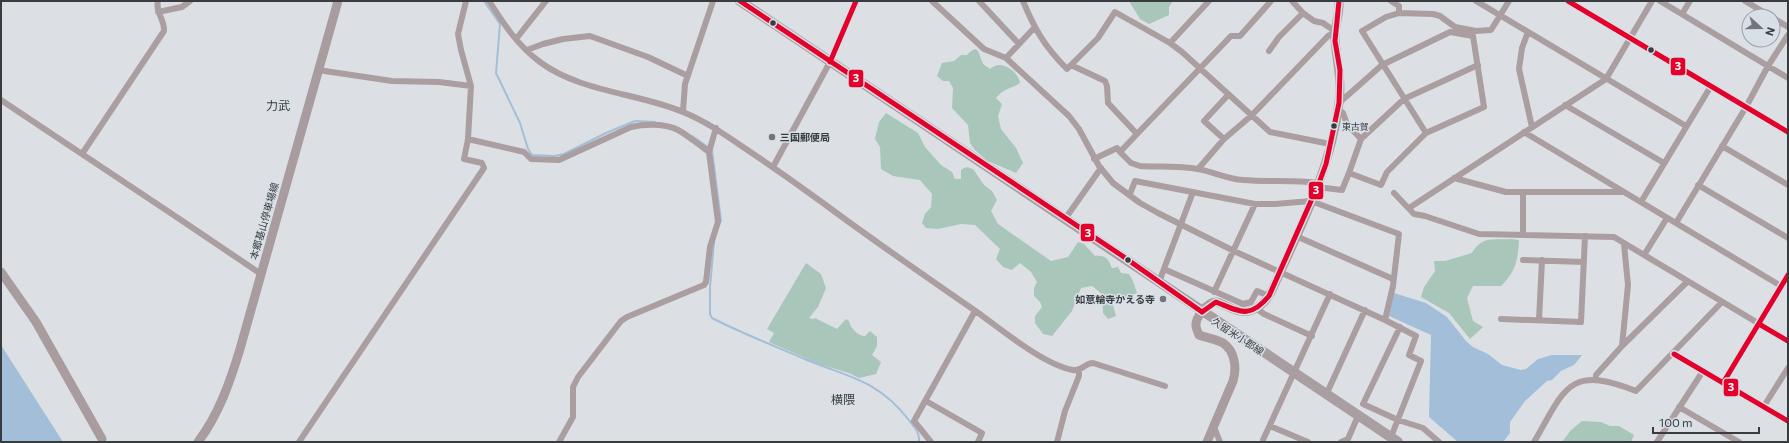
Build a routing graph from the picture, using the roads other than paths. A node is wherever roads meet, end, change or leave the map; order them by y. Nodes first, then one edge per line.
1 (158, 1) edge
2 (190, 1) edge
3 (338, 1) edge
4 (466, 1) edge
5 (489, 1) edge
6 (546, 1) edge
7 (713, 1) edge
8 (740, 1) edge
9 (856, 1) edge
10 (932, 1) edge
11 (979, 1) edge
12 (1023, 1) edge
13 (1209, 1) edge
14 (1271, 1) edge
15 (1292, 1) edge
16 (1339, 1) edge
17 (1391, 1) edge
18 (1476, 1) edge
19 (1509, 1) edge
20 (1568, 1) edge
21 (1652, 1) edge
22 (1660, 1) edge
23 (1690, 1) edge
24 (1745, 1) edge
25 (1401, 3) edge
26 (1757, 8) edge
27 (158, 12) junction
28 (1303, 13) junction
29 (1399, 13) junction
30 (1682, 14) junction
31 (1501, 15) junction
32 (1034, 28) junction
33 (1336, 32) junction
34 (1528, 32) junction
35 (1788, 35) edge
36 (1630, 38) junction
37 (516, 39) junction
38 (1170, 43) junction
39 (1019, 44) junction
40 (527, 50) junction
41 (1269, 51) dead end
42 (1006, 58) junction
43 (830, 62) junction
44 (1071, 65) junction
45 (1382, 65) junction
46 (1478, 65) junction
47 (1768, 66) junction
48 (1199, 69) junction
49 (318, 70) junction
50 (688, 76) junction
51 (1788, 78) edge
52 (1606, 79) junction
53 (471, 86) junction
54 (1710, 86) junction
55 (1228, 95) junction
56 (1404, 99) junction
57 (1, 100) edge
58 (1565, 105) junction
59 (1339, 106) junction
60 (1746, 107) junction
61 (683, 111) junction
62 (1251, 116) junction
63 (1532, 126) junction
64 (1686, 126) junction
65 (716, 128) junction
66 (1524, 132) junction
67 (1788, 132) edge
68 (1426, 133) junction
69 (1137, 134) junction
70 (468, 139) junction
71 (1224, 139) junction
72 (1361, 139) junction
73 (1330, 144) junction
74 (1722, 146) junction
75 (709, 152) junction
76 (1120, 152) junction
77 (82, 154) junction
78 (1094, 159) junction
79 (1664, 163) junction
80 (773, 167) junction
81 (1101, 168) junction
82 (1198, 169) junction
83 (1349, 174) junction
84 (1454, 178) junction
85 (1318, 185) junction
86 (1698, 185) junction
87 (1788, 185) edge
88 (1193, 192) junction
89 (1624, 192) junction
90 (1394, 193) dead end
91 (1523, 193) junction
92 (1130, 194) junction
93 (1311, 201) junction
94 (1641, 202) junction
95 (1255, 204) junction
96 (1408, 208) junction
97 (1667, 218) junction
98 (1065, 219) junction
99 (1676, 223) junction
100 (1180, 224) junction
101 (1524, 234) junction
102 (1296, 236) junction
103 (1585, 236) junction
104 (1788, 238) edge
105 (1624, 244) junction
106 (1234, 251) junction
107 (1644, 255) junction
108 (1523, 260) dead end
109 (1542, 260) junction
110 (1584, 262) junction
111 (1164, 269) junction
112 (1, 272) edge
113 (1280, 272) junction
114 (260, 274) junction
115 (1788, 275) edge
116 (1393, 279) junction
117 (1159, 282) junction
118 (1687, 282) junction
119 (1781, 286) junction
120 (1214, 292) junction
121 (1330, 294) junction
122 (1270, 296) junction
123 (1722, 302) junction
124 (1256, 308) junction
125 (1365, 310) junction
126 (975, 311) junction
127 (1202, 312) junction
128 (1501, 319) dead end
129 (1385, 320) junction
130 (1539, 320) junction
131 (1759, 324) junction
132 (1400, 327) junction
133 (1312, 336) junction
134 (1788, 341) edge
135 (1622, 346) junction
136 (1674, 354) junction
137 (1788, 368) edge
138 (1079, 370) junction
139 (1703, 371) junction
140 (1294, 373) junction
141 (1596, 380) junction
142 (1723, 383) junction
143 (1165, 386) dead end
144 (1326, 395) junction
145 (926, 401) junction
146 (1764, 406) junction
147 (1679, 407) junction
148 (1358, 416) junction
149 (1398, 420) junction
150 (1788, 420) edge
151 (1270, 426) junction
152 (1214, 427) junction
153 (1394, 439) edge
154 (1263, 440) dead end
155 (103, 441) edge
156 (198, 442) edge
157 (300, 442) edge
158 (559, 442) edge
159 (931, 442) edge
160 (978, 442) edge
161 (1057, 442) edge
162 (1207, 442) edge
163 (1220, 442) edge
164 (1308, 442) edge
165 (1341, 442) edge
166 (1439, 442) edge
167 (1534, 442) edge
168 (1657, 442) edge
169 (1739, 442) edge

1 - 27 street
2 - 27 street
3 - 49 street, 本郷基山停車場線
4 - 53 street
5 - 37 street
6 - 37 street
7 - 50 street
8 - 43 main road, 久留米小郡線
9 - 43 street
10 - 42 street
11 - 39 street
12 - 32 street
13 - 38 street
14 - 48 street
15 - 28 street
16 - 33 street
17 - 25 street
18 - 31 street
19 - 31 street
20 - 36 street
21 - 36 street
22 - 30 street
23 - 30 street
24 - 26 street
25 - 29 street
27 - 77 street
28 - 33 street
28 - 41 street
29 - 31 street
29 - 45 street
30 - 47 street
31 - 34 street
32 - 39 street
32 - 44 street
33 - 59 street
33 - 62 street
34 - 52 street
34 - 63 street
35 - 47 street
36 - 52 street
36 - 54 street
37 - 40 street
38 - 44 street
38 - 48 street
39 - 42 street
40 - 50 street
40 - 61 street
42 - 78 street
43 - 80 street
43 - 98 main road, 久留米小郡線
44 - 69 street
45 - 46 street
45 - 56 street
45 - 59 street
46 - 56 street
46 - 68 street
47 - 51 street
47 - 60 street
48 - 55 street
48 - 69 street
49 - 53 street
49 - 114 street, 本郷基山停車場線
50 - 61 street
52 - 58 street
52 - 64 street
53 - 70 street
54 - 60 street
54 - 64 street
55 - 62 street
55 - 71 street
56 - 68 street
56 - 72 street
57 - 77 street
58 - 63 street
58 - 79 street
59 - 72 street
59 - 73 street
60 - 67 street
60 - 74 street
61 - 65 street
62 - 71 street
62 - 73 street
63 - 66 street
64 - 79 street
65 - 75 street
65 - 80 street
66 - 84 street
66 - 89 street
68 - 83 street
69 - 76 street
70 - 75 street
70 - 157 street
71 - 82 street
72 - 83 street
73 - 85 street
74 - 86 street
74 - 87 street
75 - 158 street
76 - 78 street
76 - 82 street
77 - 114 street
78 - 81 street
79 - 94 street
80 - 126 street
81 - 92 street
81 - 98 street
82 - 85 street
83 - 85 street
84 - 91 street
84 - 96 street
85 - 93 street
86 - 99 street
86 - 104 street
88 - 92 street
88 - 95 street
88 - 100 street
89 - 91 street
89 - 94 street
90 - 96 street
91 - 101 street
92 - 100 street
93 - 95 street
93 - 102 street
93 - 116 street
94 - 97 street
95 - 106 street
96 - 101 street
97 - 99 street
97 - 107 street
98 - 117 main road, 久留米小郡線
99 - 119 street
100 - 106 street
100 - 111 street
101 - 103 street
102 - 113 street
102 - 116 street
103 - 105 street
103 - 110 street
105 - 107 street
105 - 135 street
106 - 113 street
106 - 120 street
107 - 118 street
108 - 109 street
109 - 110 street
109 - 130 street
110 - 130 street
111 - 117 street
111 - 120 street
112 - 155 street
113 - 121 street
113 - 122 street
114 - 156 street, 本郷基山停車場線
115 - 119 street
116 - 129 street
117 - 127 main road, 久留米小郡線
118 - 123 street
118 - 135 street
119 - 131 street
120 - 122 street
121 - 125 street
121 - 133 street
122 - 124 street
123 - 131 street
123 - 136 street
124 - 127 street
124 - 133 street
125 - 129 street
125 - 144 street
126 - 138 street
126 - 145 street
127 - 140 main road, 久留米小郡線
127 - 152 street
128 - 130 street
129 - 132 street
131 - 134 street
131 - 142 street
132 - 149 street
132 - 149 street
133 - 140 street
135 - 141 street
136 - 139 street
136 - 141 street
137 - 146 street
138 - 143 street
138 - 161 street
139 - 142 street
139 - 147 street
140 - 144 main road, 久留米小郡線
140 - 151 street
141 - 167 street
142 - 146 street
144 - 148 main road, 久留米小郡線
145 - 159 street
145 - 160 street
146 - 150 street
147 - 168 street
147 - 169 street
148 - 153 main road, 久留米小郡線
148 - 165 street
149 - 153 street
149 - 166 street
151 - 154 street
151 - 164 street
152 - 162 street
152 - 163 street

